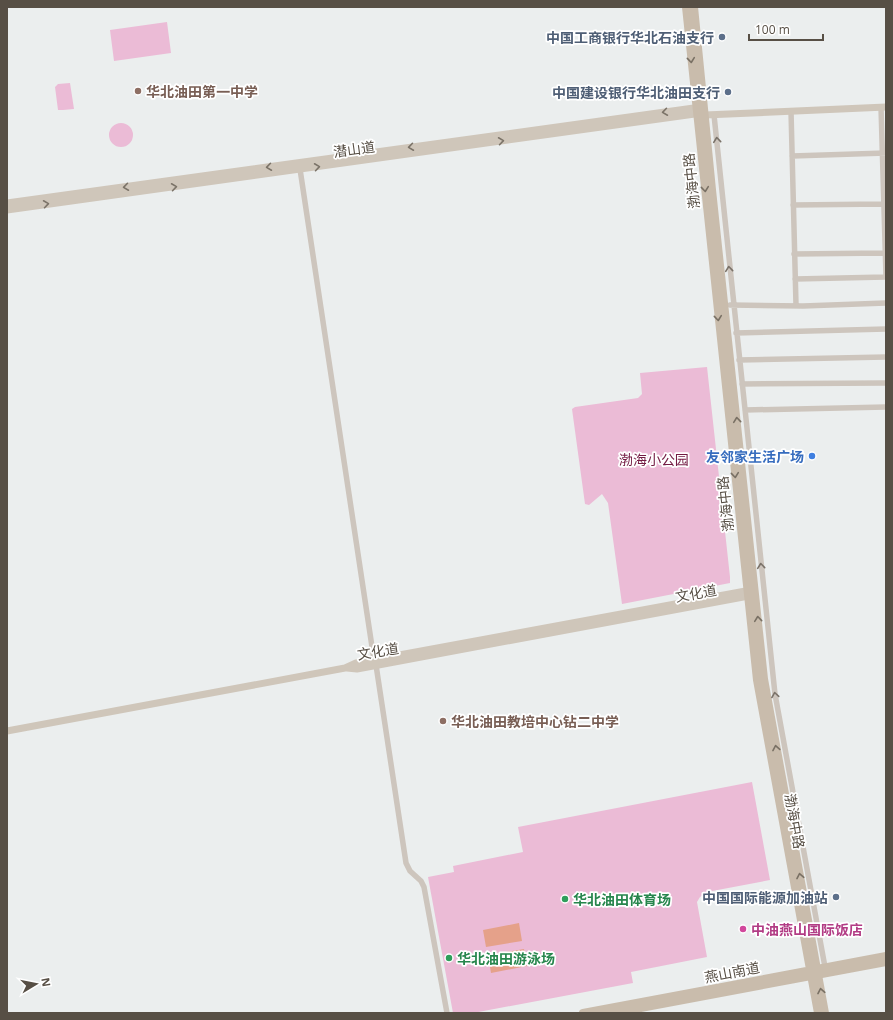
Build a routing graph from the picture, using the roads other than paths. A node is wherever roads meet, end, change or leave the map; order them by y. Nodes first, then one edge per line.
1 (686, 7) edge
2 (694, 7) edge
3 (883, 107) edge
4 (701, 111) junction
5 (791, 111) junction
6 (714, 115) junction
7 (884, 154) edge
8 (792, 156) junction
9 (300, 169) junction
10 (7, 203) edge
11 (884, 204) junction
12 (794, 205) junction
13 (7, 210) edge
14 (885, 253) edge
15 (794, 254) junction
16 (886, 277) edge
17 (795, 279) junction
18 (886, 303) edge
19 (724, 304) junction
20 (733, 305) junction
21 (796, 305) junction
22 (886, 329) edge
23 (736, 333) junction
24 (886, 357) edge
25 (739, 360) junction
26 (886, 383) edge
27 (742, 384) junction
28 (886, 407) edge
29 (745, 410) junction
30 (751, 593) junction
31 (375, 662) junction
32 (7, 731) edge
33 (886, 956) edge
34 (886, 962) edge
35 (816, 972) junction
36 (447, 1013) edge
37 (583, 1013) edge
38 (614, 1013) edge
39 (818, 1013) edge
40 (826, 1013) edge

1 -> 4 main road, 渤海中路
2 - 4 main road, 渤海中路
3 - 5 main road
3 - 7 street
4 - 6 main road
9 -> 4 main road, 潜山道
4 -> 10 main road, 潜山道
4 - 19 main road, 渤海中路
4 -> 30 main road, 渤海中路
5 - 6 main road
5 - 8 street
20 -> 6 street
7 - 8 street
7 - 11 street
8 - 12 street
13 -> 9 main road, 潜山道
9 - 31 street
11 - 12 street
11 - 14 street
12 - 15 street
14 - 15 street
14 - 16 street
15 - 17 street
16 - 17 street
17 - 21 street
18 - 21 street
19 - 20 street
30 -> 19 main road, 渤海中路
20 - 21 street
20 - 23 street
22 - 23 street
23 - 25 street
24 - 25 street
25 - 27 street
26 - 27 street
27 - 29 street
28 - 29 street
35 -> 29 street
30 - 31 main road, 文化道
30 - 35 main road, 渤海中路
31 - 32 main road, 文化道
31 - 36 street
33 - 35 main road, 燕山南道
34 - 35 main road, 燕山南道
35 - 37 main road, 燕山南道
35 - 38 main road, 燕山南道
35 - 39 main road
40 -> 35 main road

